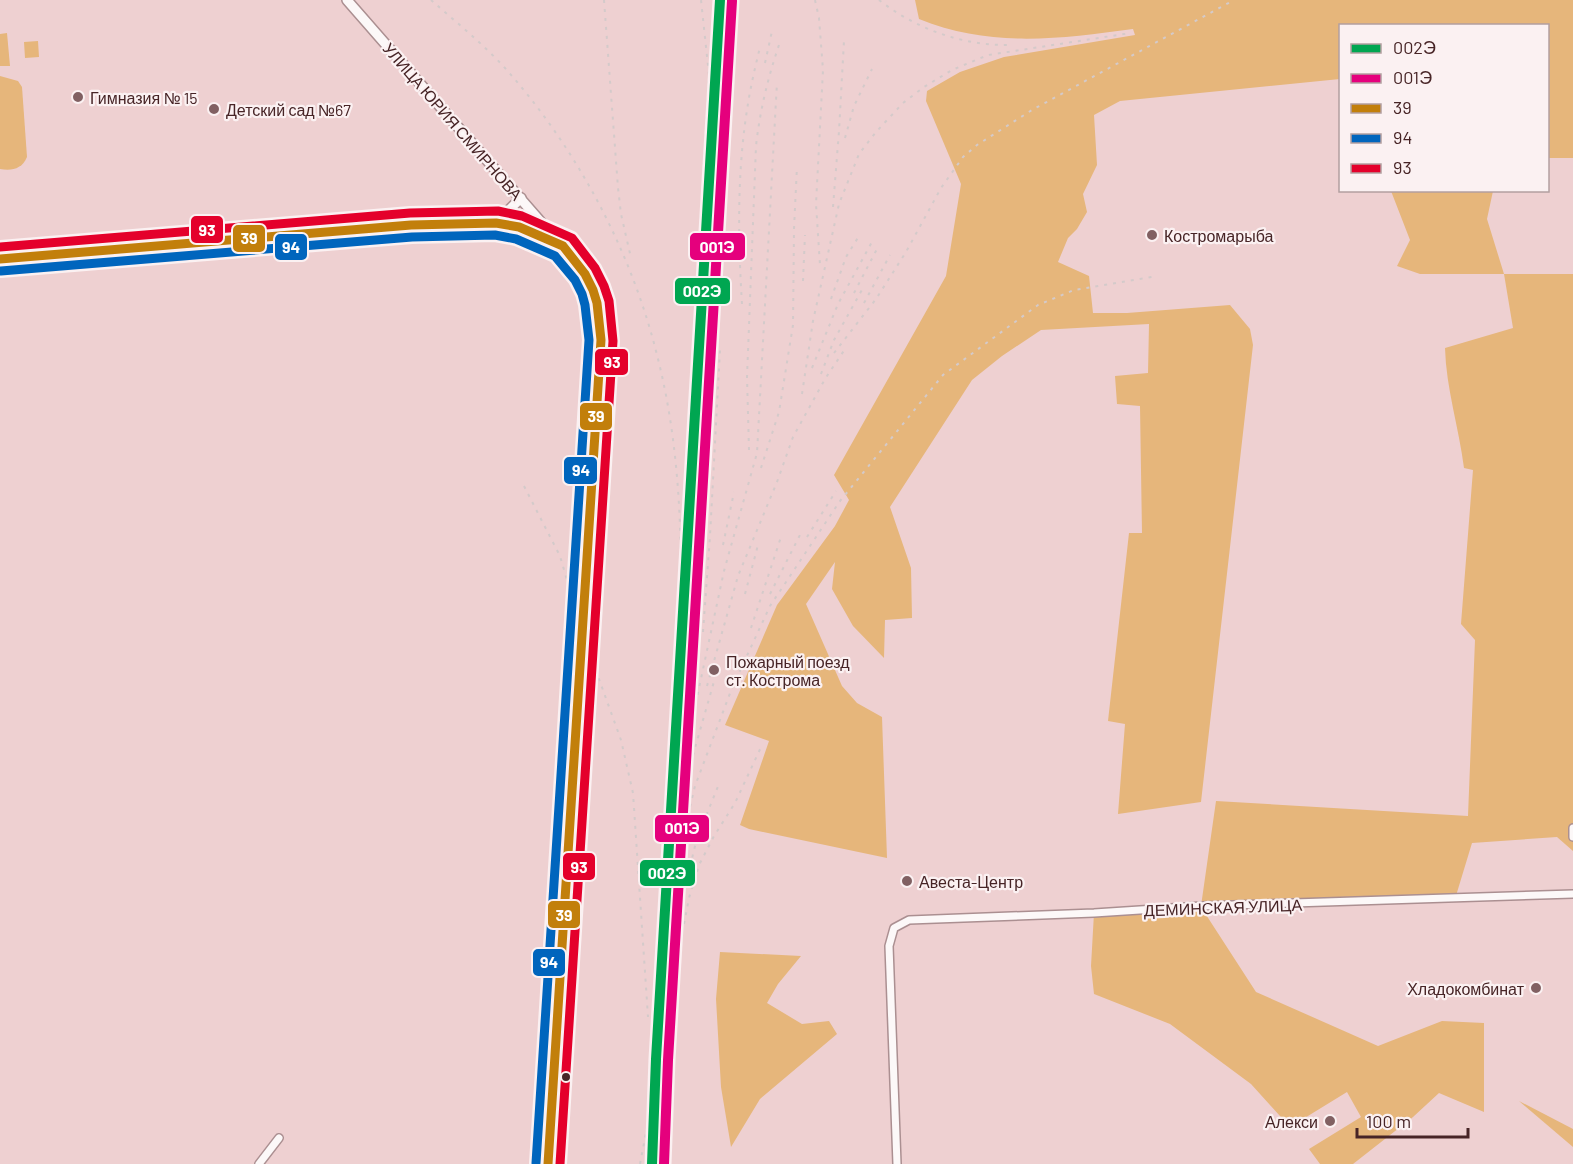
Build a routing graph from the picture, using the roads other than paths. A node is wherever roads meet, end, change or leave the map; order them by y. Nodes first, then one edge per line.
1 (347, 0) edge
2 (520, 198) junction
3 (496, 223) junction
4 (563, 246) junction
5 (0, 259) edge
6 (1573, 828) edge
7 (1573, 837) edge
8 (1573, 894) edge
9 (279, 1138) dead end
10 (259, 1164) edge
11 (548, 1164) edge
12 (897, 1164) edge

1 - 2 main road, УЛИЦА ЮРИЯ СМИРНОВА
2 - 3 main road
2 - 4 main road, УЛИЦА ЮРИЯ СМИРНОВА
3 - 4 main road
3 - 5 main road
4 - 11 main road, УЛИЦА ЮРИЯ СМИРНОВА
6 - 7 street
8 - 12 street, ДЕМИНСКАЯ УЛИЦА
9 - 10 street

